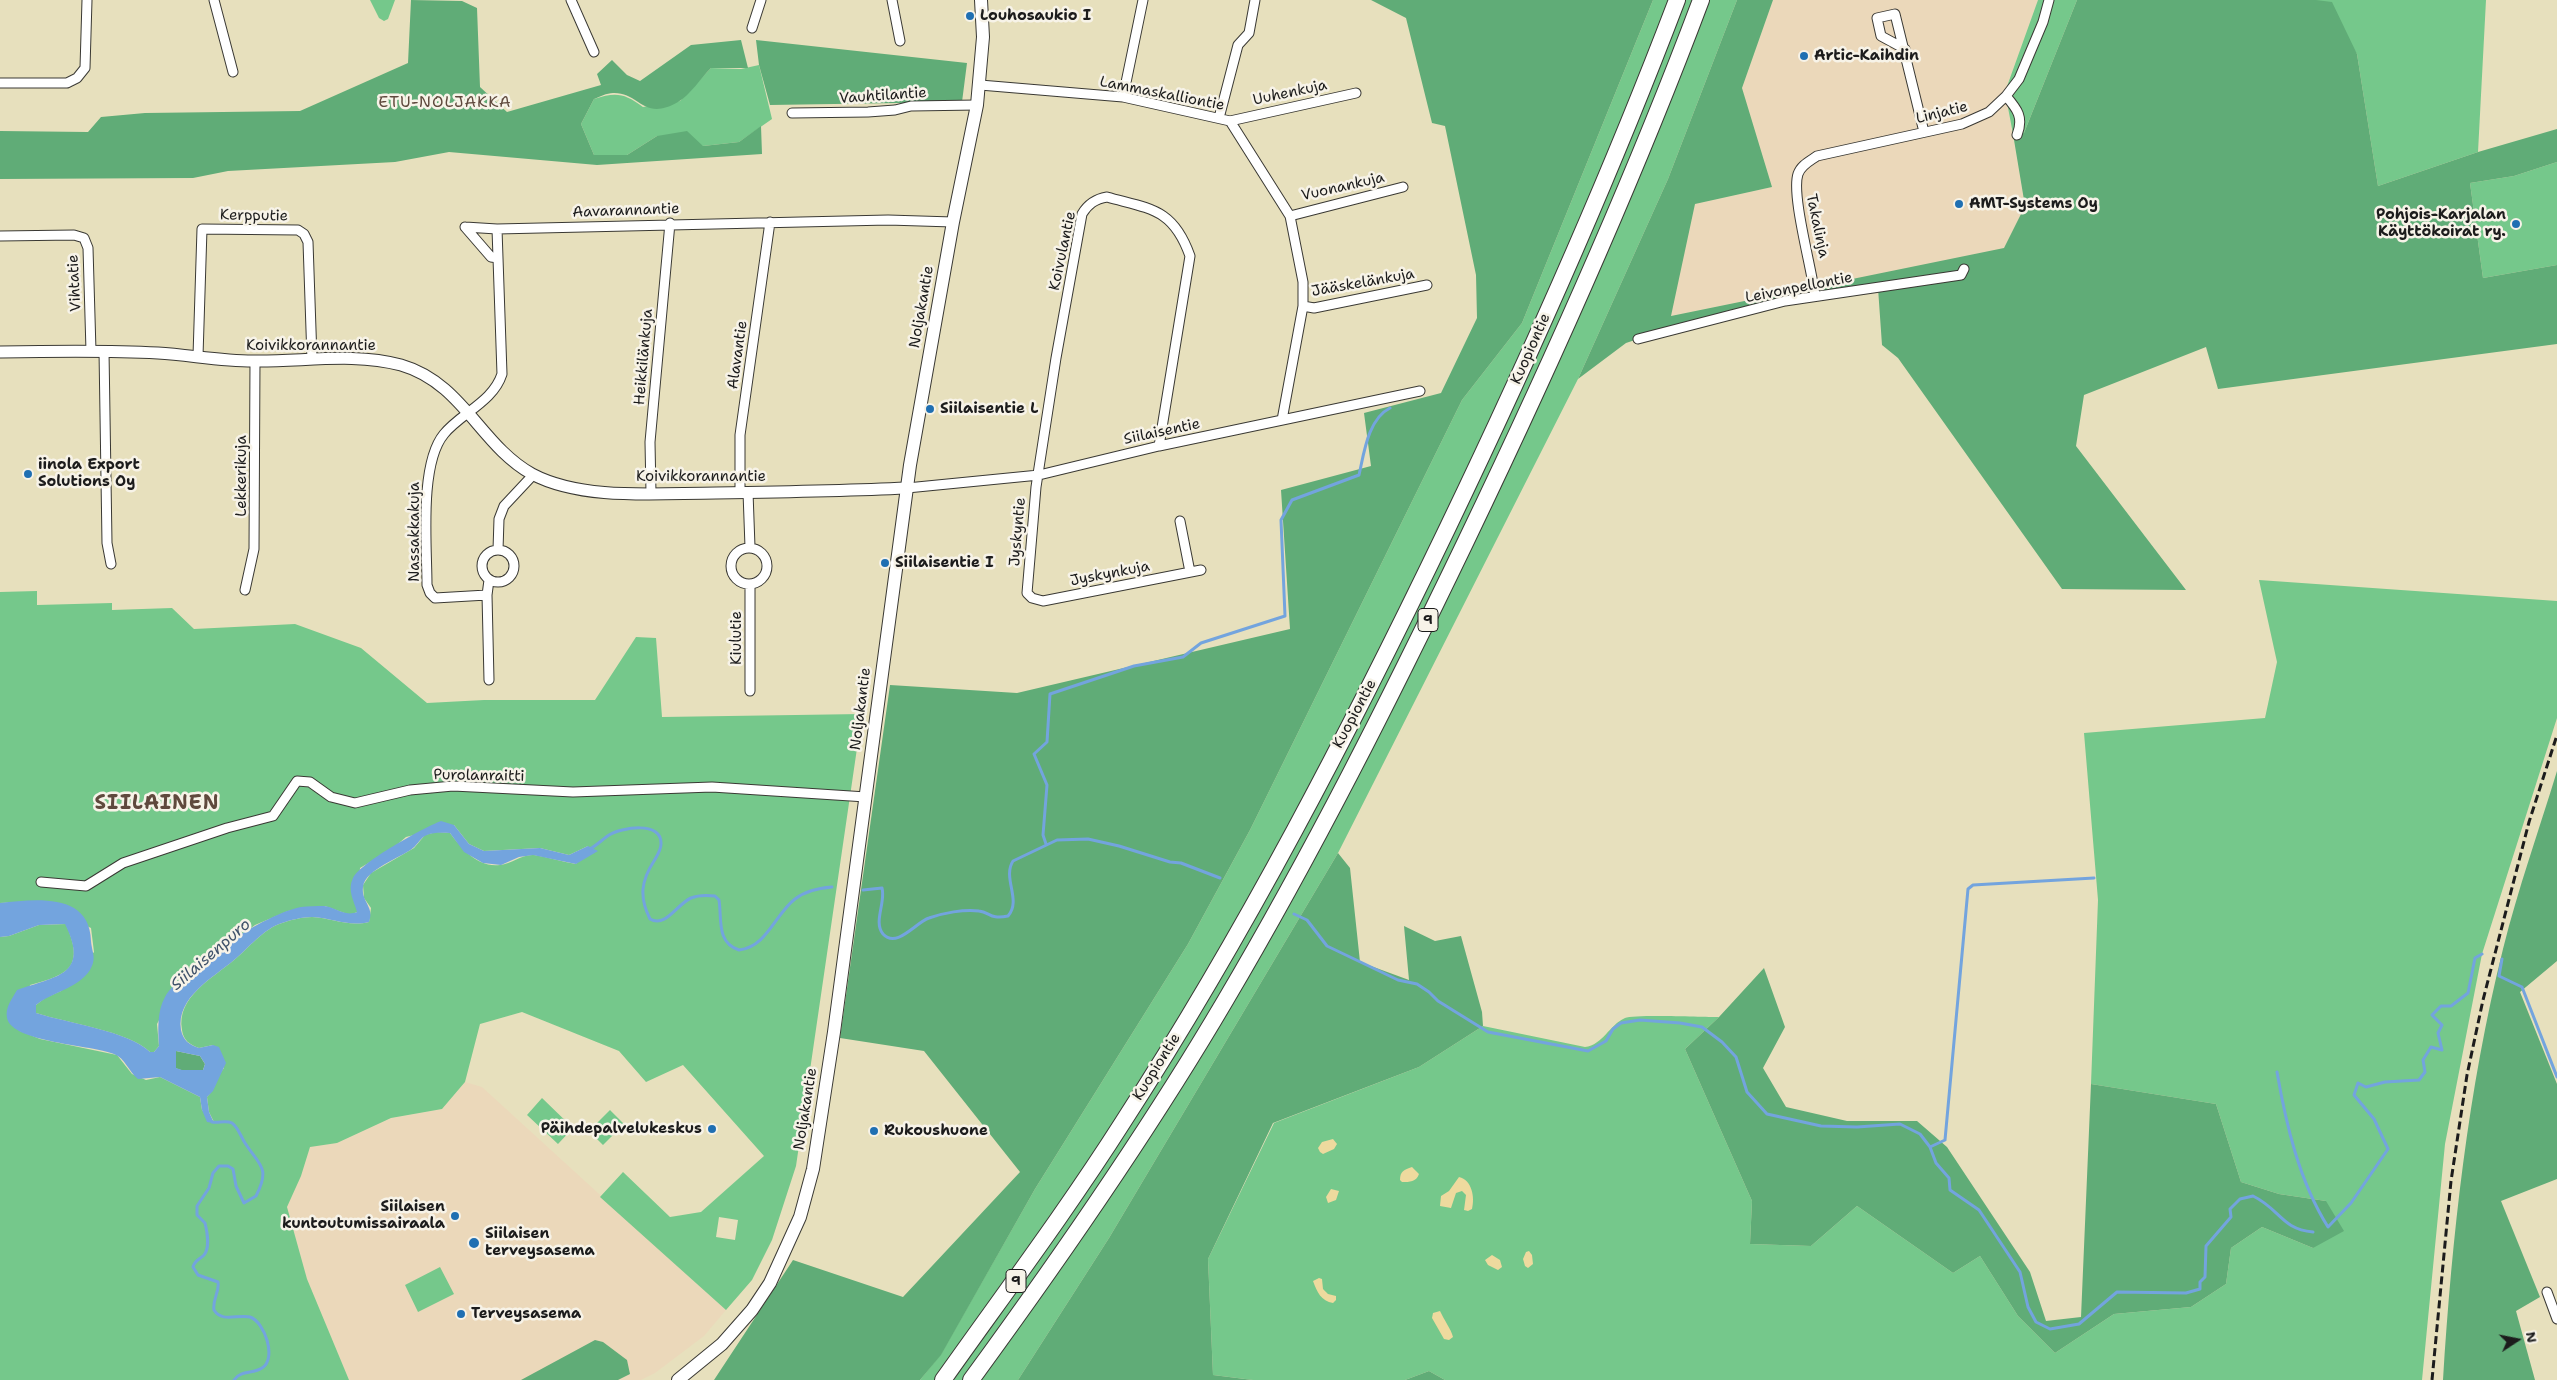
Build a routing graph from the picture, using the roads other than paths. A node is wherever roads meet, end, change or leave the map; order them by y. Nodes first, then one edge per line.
1 (87, 0) edge
2 (214, 0) edge
3 (571, 0) edge
4 (761, 0) edge
5 (892, 0) edge
6 (981, 0) edge
7 (1143, 0) edge
8 (1255, 0) edge
9 (1677, 0) edge
10 (1701, 0) edge
11 (2049, 0) edge
12 (752, 28) dead end
13 (900, 41) dead end
14 (1905, 49) dead end
15 (594, 52) dead end
16 (233, 72) dead end
17 (0, 83) edge
18 (980, 85) junction
19 (1356, 93) dead end
20 (2006, 96) junction
21 (1123, 97) junction
22 (977, 105) junction
23 (792, 113) dead end
24 (1219, 118) junction
25 (1230, 121) junction
26 (1924, 132) junction
27 (2017, 135) dead end
28 (1805, 164) joint
29 (1404, 187) dead end
30 (1290, 216) junction
31 (770, 222) junction
32 (953, 222) junction
33 (670, 223) junction
34 (497, 229) junction
35 (0, 236) edge
36 (498, 258) junction
37 (1964, 269) dead end
38 (1427, 285) dead end
39 (1815, 296) junction
40 (1303, 306) junction
41 (1638, 339) dead end
42 (91, 351) junction
43 (0, 352) edge
44 (104, 352) junction
45 (198, 356) junction
46 (312, 360) junction
47 (255, 361) junction
48 (1420, 391) dead end
49 (469, 412) junction
50 (1282, 420) junction
51 (1159, 446) junction
52 (533, 474) junction
53 (1038, 474) junction
54 (907, 488) junction
55 (744, 492) junction
56 (651, 493) junction
57 (1180, 521) dead end
58 (750, 547) junction
59 (498, 550) junction
60 (111, 564) dead end
61 (1201, 570) dead end
62 (1190, 572) junction
63 (490, 580) junction
64 (750, 584) junction
65 (245, 590) dead end
66 (1027, 593) joint
67 (487, 595) junction
68 (489, 680) dead end
69 (750, 692) dead end
70 (866, 797) junction
71 (41, 882) dead end
72 (2547, 1292) dead end
73 (2557, 1319) edge
74 (678, 1380) edge
75 (943, 1380) edge
76 (971, 1380) edge

1 - 17 street
2 - 16 street
3 - 15 street
4 - 12 street
5 - 13 street
6 - 18 main road, Noljakantie
7 - 21 street
8 - 24 street
9 - 75 highway, Kuopiontie / 9
10 - 76 highway, Kuopiontie / 9
11 - 20 street, Linjatie
14 - 26 street
18 - 21 street, Lammaskalliontie
18 - 22 main road, Noljakantie
19 - 25 street, Uuhenkuja
20 - 26 street, Linjatie
20 - 27 street
21 - 24 street, Lammaskalliontie
22 - 23 street, Vauhtilantie
22 - 32 main road, Noljakantie
24 - 25 street, Lammaskalliontie
25 - 30 street, Lammaskalliontie
26 - 28 street, Linjatie
28 - 39 street, Takalinja
29 - 30 street, Vuonankuja
30 - 40 street, Lammaskalliontie
31 - 32 street, Aavarannantie
31 - 33 street, Aavarannantie
31 - 55 street, Alavantie
32 - 54 main road, Noljakantie
33 - 34 street, Aavarannantie
33 - 56 street, Heikkilänkuja
34 - 36 street
34 - 36 street, Aavarannantie
35 - 42 street, Vihtatie
36 - 49 street
37 - 39 street, Leivonpellontie
38 - 40 street, Jääskelänkuja
39 - 41 street, Leivonpellontie
40 - 50 street, Lammaskalliontie
42 - 43 street, Koivikkorannantie
42 - 44 street, Koivikkorannantie
44 - 45 street, Koivikkorannantie
44 - 60 street
45 - 46 street, Kerpputie
45 - 47 street, Koivikkorannantie
46 - 47 street, Koivikkorannantie
46 - 49 street, Koivikkorannantie
47 - 65 street, Lekkerikuja
48 - 50 street, Siilaisentie
49 - 52 street, Koivikkorannantie
49 - 67 street, Nassakkakuja
50 - 51 street, Siilaisentie
51 - 53 street, Siilaisentie
51 - 53 street, Koivulantie
52 - 56 street, Koivikkorannantie
52 - 59 street
53 - 54 street, Siilaisentie
53 - 66 street, Jyskyntie
54 - 55 street, Koivikkorannantie
54 - 70 main road, Noljakantie
55 - 56 street, Koivikkorannantie
55 - 58 street
57 - 62 street
58 - 64 street
58 - 64 street
59 - 63 street
59 - 63 street
61 - 62 street, Jyskynkuja
62 - 66 street, Jyskynkuja
63 - 67 street
64 - 69 street, Kiulutie
67 - 68 street
70 - 71 street, Purolanraitti
70 - 74 main road, Noljakantie
72 - 73 street

